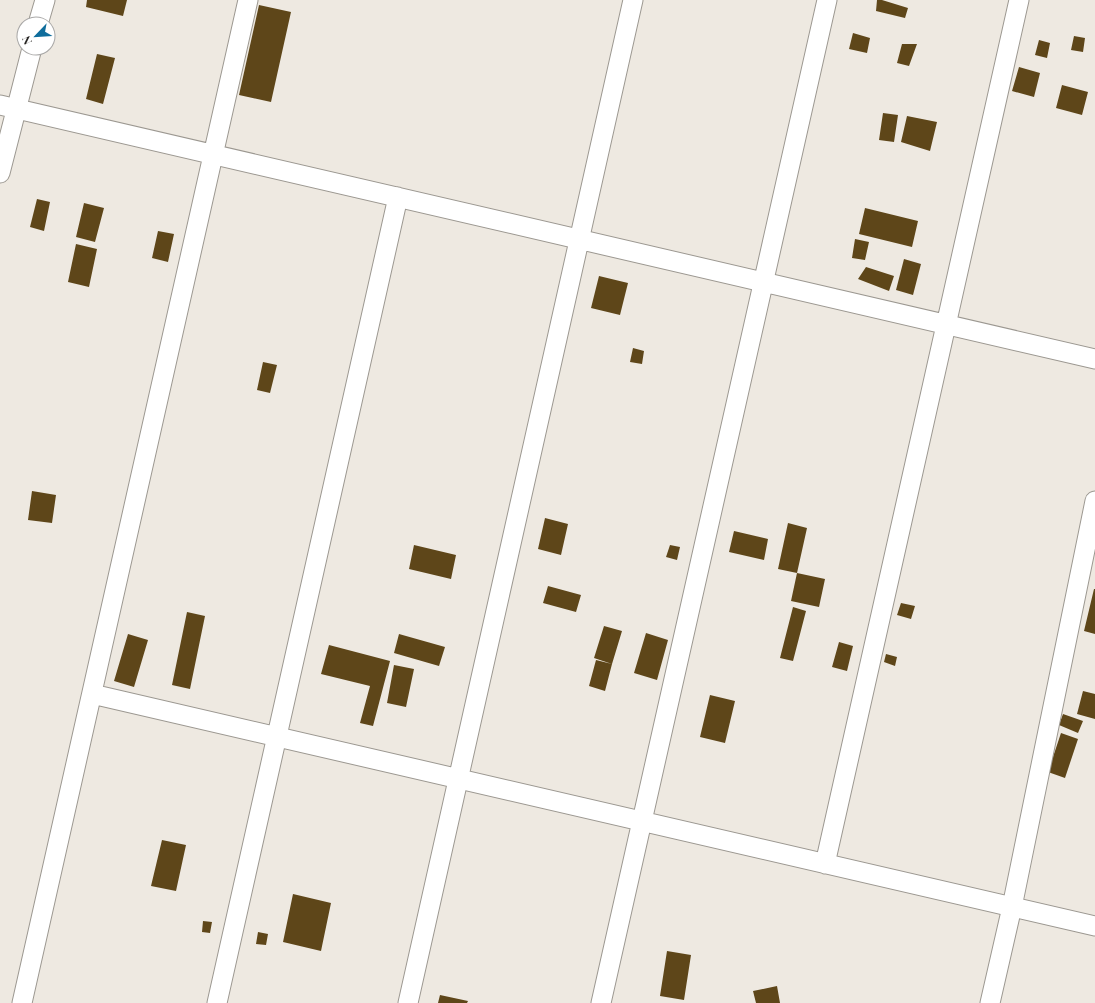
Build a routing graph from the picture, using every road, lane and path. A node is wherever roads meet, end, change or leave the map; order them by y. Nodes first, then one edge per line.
1 (45, 0) edge
2 (248, 0) edge
3 (633, 0) edge
4 (826, 0) edge
5 (1019, 0) edge
6 (40, 16) edge
7 (29, 56) edge
8 (8, 107) edge
9 (213, 154) junction
10 (0, 173) edge
11 (398, 197) junction
12 (580, 239) junction
13 (763, 281) junction
14 (946, 324) junction
15 (1095, 359) edge
16 (1095, 501) edge
17 (92, 694) junction
18 (276, 736) junction
19 (458, 779) junction
20 (642, 821) junction
21 (825, 864) junction
22 (1012, 907) junction
23 (1095, 926) edge
24 (22, 1003) edge
25 (217, 1003) edge
26 (408, 1003) edge
27 (601, 1003) edge
28 (990, 1003) edge

1 - 6 street
2 - 9 street
3 - 12 street
4 - 13 street
5 - 14 street
7 - 8 street
8 - 9 street
8 - 10 street
9 - 11 street
9 - 17 street
11 - 12 street
11 - 18 street
12 - 13 street
12 - 19 street
13 - 14 street
13 - 20 street
14 - 15 street
14 - 21 street
16 - 22 street
17 - 18 street
17 - 24 street
18 - 19 street
18 - 25 street
19 - 20 street
19 - 26 street
20 - 21 street
20 - 27 street
21 - 22 street
22 - 23 street
22 - 28 street

